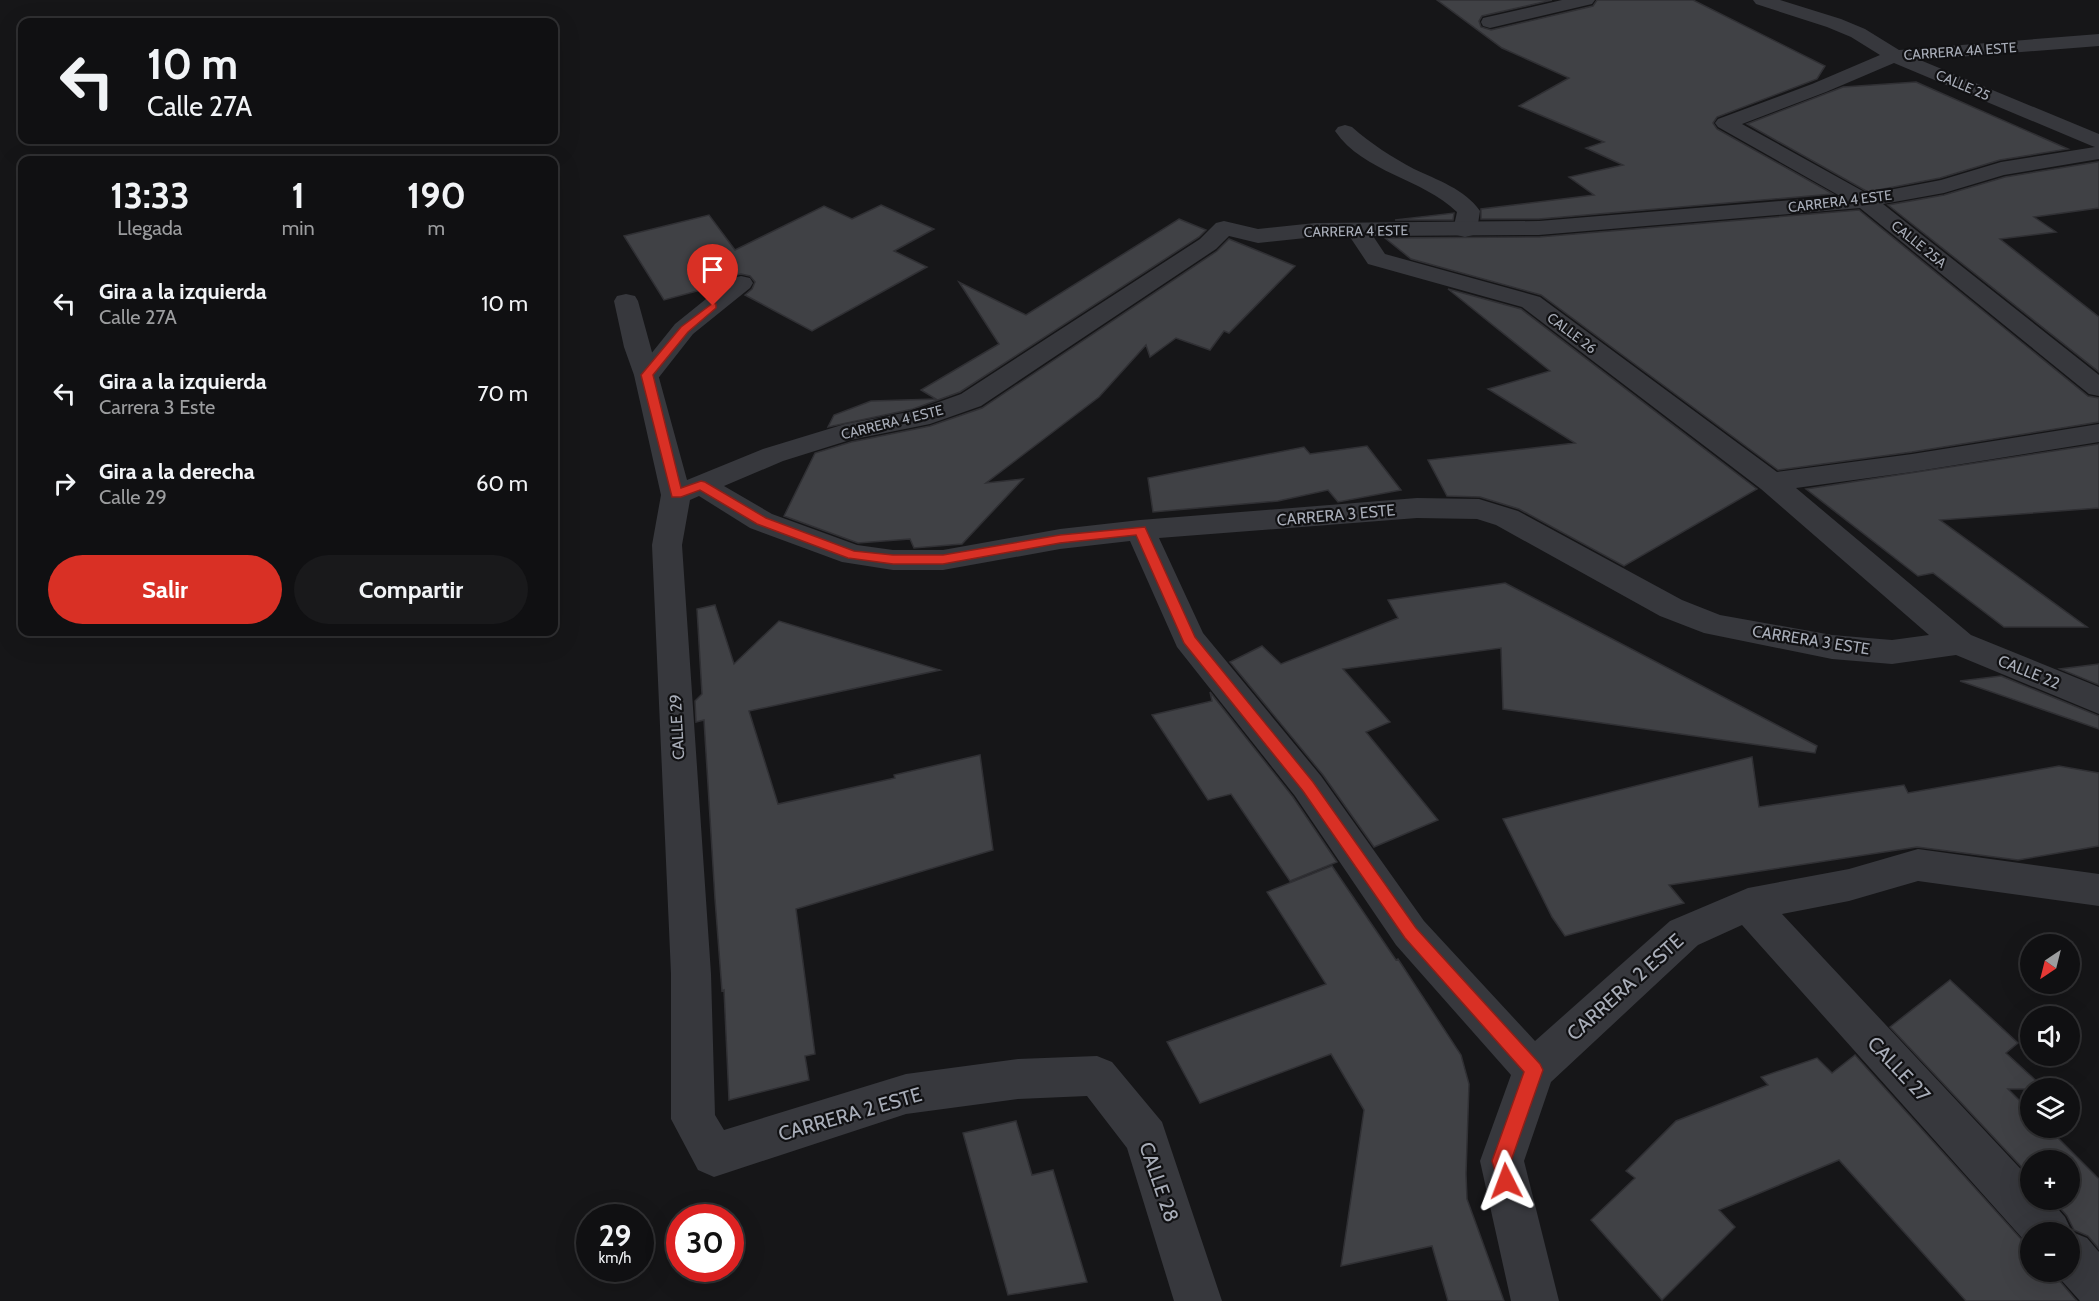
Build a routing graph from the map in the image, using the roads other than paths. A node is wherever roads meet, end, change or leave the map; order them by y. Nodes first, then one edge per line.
1 (1586, 0) edge
2 (1762, 0) edge
3 (1490, 22) dead end
4 (2099, 39) edge
5 (1895, 56) junction
6 (1725, 123) joint
7 (1345, 131) dead end
8 (2099, 142) edge
9 (2099, 153) edge
10 (1865, 201) junction
11 (1357, 229) junction
12 (1465, 230) junction
13 (741, 283) dead end
14 (626, 301) dead end
15 (647, 375) junction
16 (2099, 388) edge
17 (2099, 433) edge
18 (1771, 482) junction
19 (688, 490) junction
20 (1140, 530) junction
21 (1959, 643) junction
22 (2099, 700) edge
23 (2099, 890) edge
24 (1748, 904) junction
25 (1534, 1070) junction
26 (1097, 1076) joint
27 (714, 1155) joint
28 (2039, 1222) edge
29 (2080, 1266) edge
30 (2099, 1287) edge
31 (1198, 1301) edge
32 (1535, 1301) edge

1 - 3 street
2 - 5 street, CALLE 25
4 - 5 street, CARRERA 4A ESTE
5 - 6 street, CARRERA 4A ESTE
5 - 8 street, CALLE 25
6 - 10 street, CALLE 25A
7 - 12 street
9 - 10 street, CARRERA 4 ESTE
10 - 12 street, CARRERA 4 ESTE
10 - 16 street, CALLE 25A
11 - 12 street, CARRERA 4 ESTE
11 - 18 street, CALLE 26
11 - 19 street, CARRERA 4 ESTE
13 - 15 street
14 - 15 street, CALLE 29
15 - 19 street, CALLE 29
17 - 18 street
18 - 21 street
19 - 20 street, CARRERA 3 ESTE
19 - 27 street, CALLE 29
20 - 21 street, CARRERA 3 ESTE
20 - 25 street
21 - 22 street, CALLE 22
23 - 24 street, CARRERA 2 ESTE
24 - 25 street, CARRERA 2 ESTE
24 - 28 street, CALLE 27
25 - 32 street, CARRERA 2 ESTE
26 - 27 street, CARRERA 2 ESTE
26 - 31 street, CALLE 28
29 - 30 street

